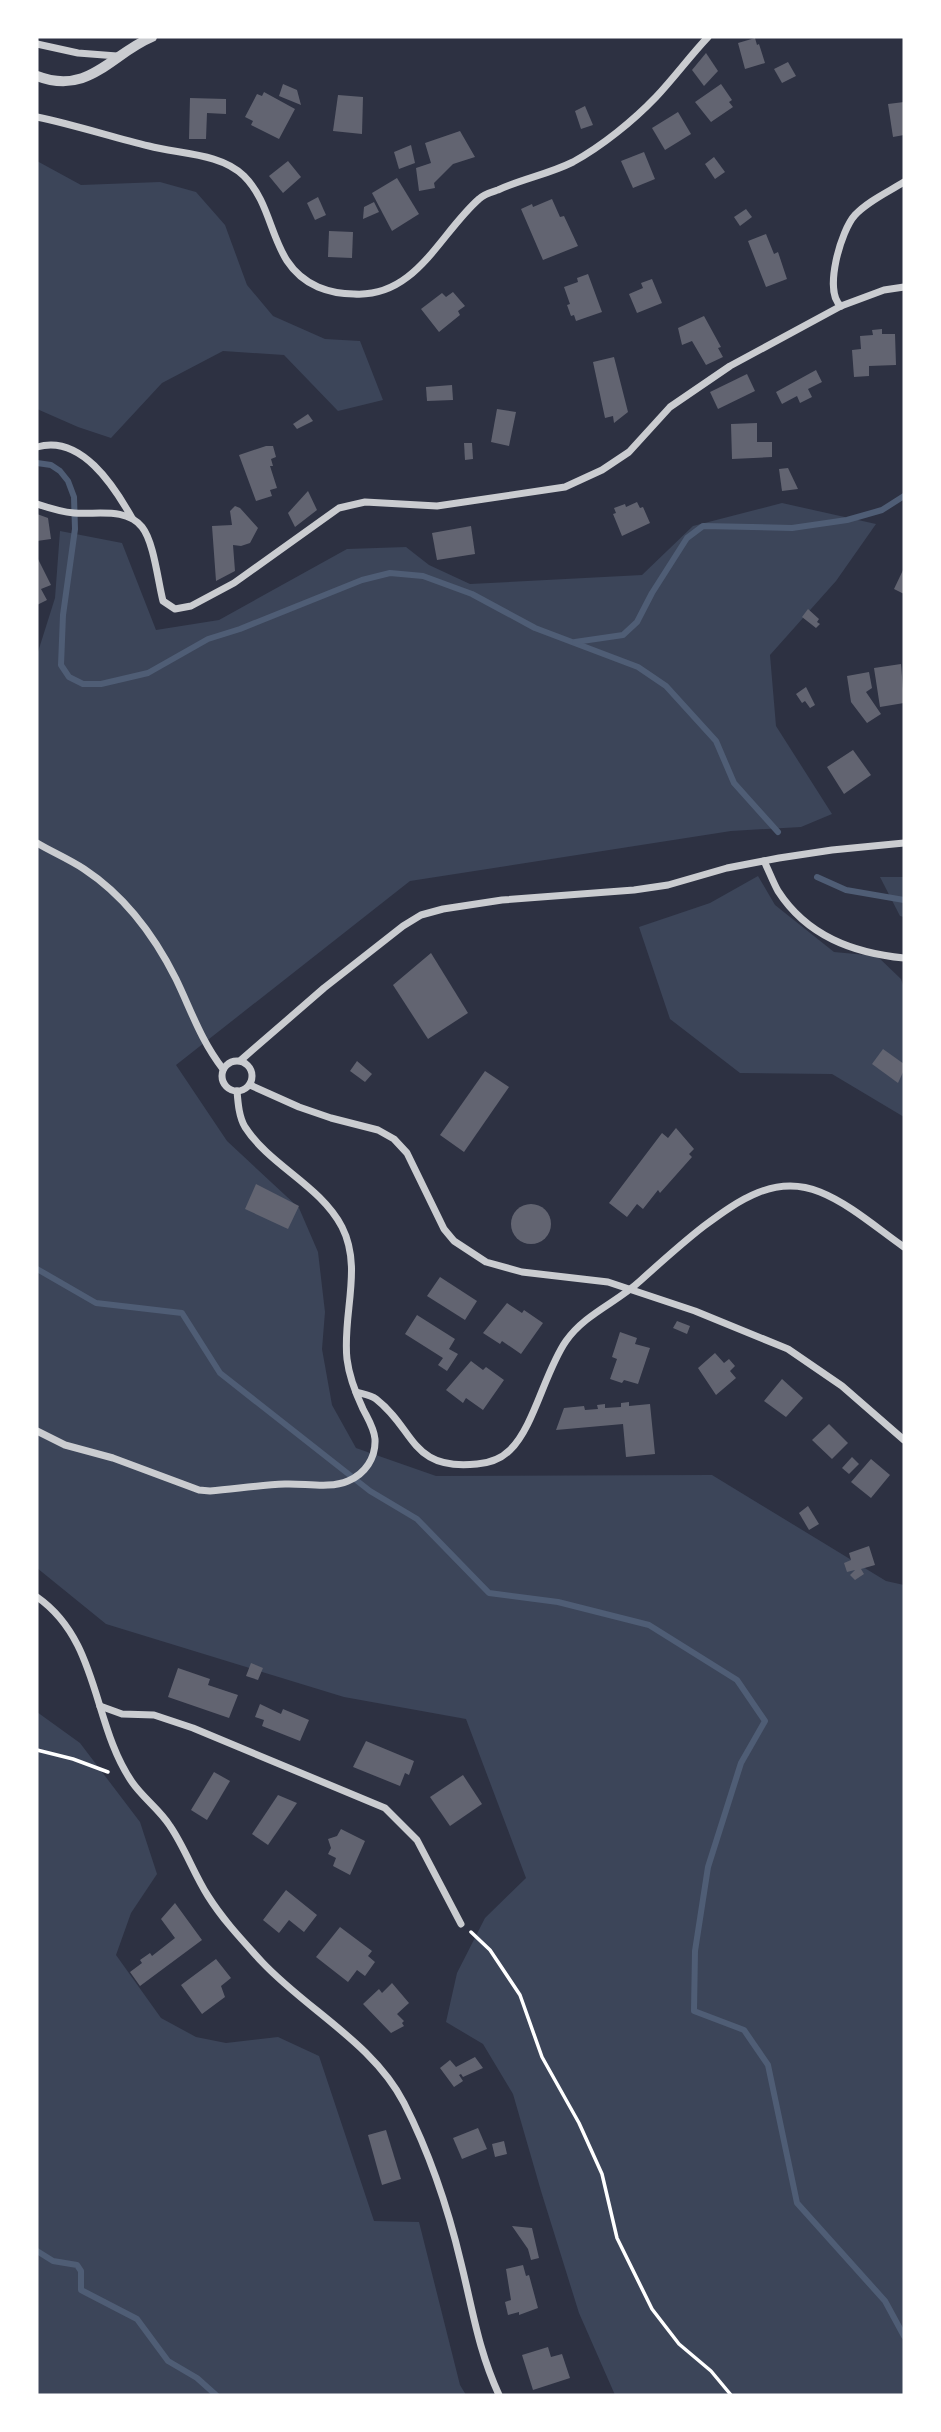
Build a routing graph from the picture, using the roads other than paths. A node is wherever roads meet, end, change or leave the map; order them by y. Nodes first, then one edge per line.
1 (152, 37) edge
2 (708, 37) edge
3 (37, 44) edge
4 (121, 56) junction
5 (37, 76) edge
6 (37, 117) edge
7 (904, 181) edge
8 (904, 286) edge
9 (841, 306) junction
10 (37, 447) edge
11 (37, 504) edge
12 (132, 518) junction
13 (37, 843) edge
14 (904, 843) edge
15 (764, 861) junction
16 (904, 958) edge
17 (241, 1060) junction
18 (223, 1069) junction
19 (250, 1085) junction
20 (237, 1091) junction
21 (904, 1247) edge
22 (631, 1289) junction
23 (356, 1392) junction
24 (37, 1431) edge
25 (904, 1440) edge
26 (37, 1597) edge
27 (100, 1706) junction
28 (461, 1924) road end
29 (499, 2395) edge

1 - 4 street
2 - 6 street
3 - 4 street
4 - 5 street
7 - 9 street
8 - 9 street
9 - 12 street
10 - 12 street
11 - 12 street
13 - 18 street
14 - 15 street
15 - 16 street
15 - 17 street
17 - 18 street
17 - 19 street
18 - 20 street
19 - 20 street
19 - 22 street
20 - 23 street
21 - 22 street
22 - 23 street
22 - 25 street
23 - 24 street
26 - 27 street
27 - 28 street
27 - 29 street

